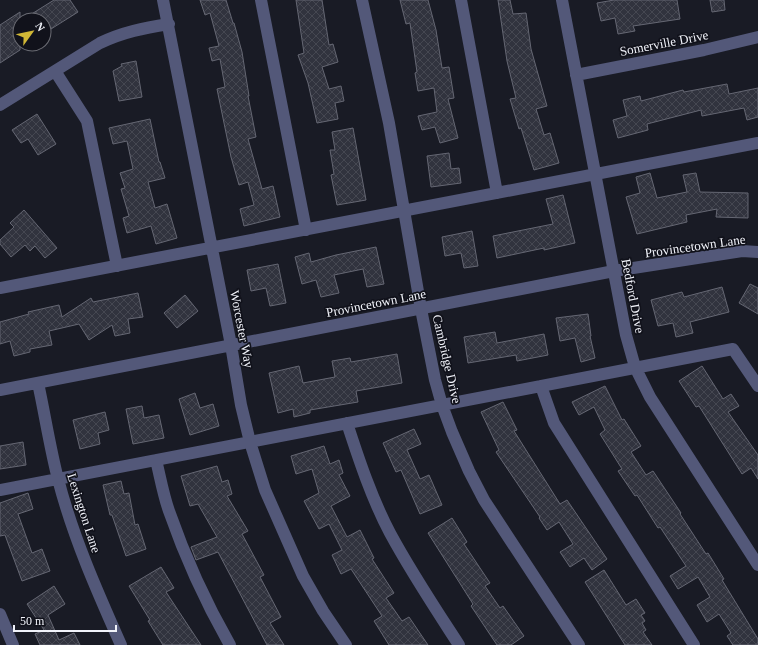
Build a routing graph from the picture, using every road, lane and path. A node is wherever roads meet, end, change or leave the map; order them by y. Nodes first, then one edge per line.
1 (163, 0) edge
2 (261, 0) edge
3 (362, 0) edge
4 (461, 0) edge
5 (562, 0) edge
6 (169, 24) junction
7 (758, 38) edge
8 (55, 71) junction
9 (576, 75) junction
10 (0, 105) edge
11 (758, 143) edge
12 (595, 174) junction
13 (497, 193) junction
14 (404, 211) junction
15 (306, 230) junction
16 (212, 248) junction
17 (758, 252) edge
18 (117, 266) junction
19 (614, 271) junction
20 (0, 288) edge
21 (421, 309) junction
22 (231, 345) junction
23 (635, 367) junction
24 (38, 383) junction
25 (541, 386) junction
26 (758, 386) edge
27 (0, 390) edge
28 (442, 405) junction
29 (347, 423) junction
30 (250, 442) junction
31 (156, 460) junction
32 (58, 479) junction
33 (0, 490) edge
34 (758, 565) edge
35 (0, 614) edge
36 (13, 645) edge
37 (121, 645) edge
38 (230, 645) edge
39 (346, 645) edge
40 (459, 645) edge
41 (578, 645) edge
42 (694, 645) edge

1 - 6 street, Worcester Way
2 - 15 street
3 - 14 street, Cambridge Drive
4 - 13 street
5 - 9 street, Bedford Drive
6 - 8 street
6 - 16 street, Worcester Way
7 - 9 street, Somerville Drive
8 - 10 street
8 - 18 street
9 - 12 street, Bedford Drive
11 - 12 street
12 - 13 street
12 - 19 street, Bedford Drive
13 - 14 street
14 - 15 street
14 - 21 street, Cambridge Drive
15 - 16 street
16 - 18 street
16 - 22 street, Worcester Way
17 - 19 street, Provincetown Lane
18 - 20 street
19 - 21 street, Provincetown Lane
19 - 23 street, Bedford Drive
21 - 22 street, Provincetown Lane
21 - 28 street, Cambridge Drive
22 - 24 street, Provincetown Lane
22 - 30 street, Worcester Way
23 - 25 street
23 - 26 street
23 - 34 street, Bedford Drive
24 - 27 street, Provincetown Lane
24 - 32 street, Lexington Lane
25 - 28 street
25 - 42 street
28 - 29 street
28 - 41 street, Cambridge Drive
29 - 30 street
29 - 40 street
30 - 31 street
30 - 39 street, Worcester Way
31 - 32 street
31 - 38 street
32 - 33 street
32 - 37 street, Lexington Lane
35 - 36 street

